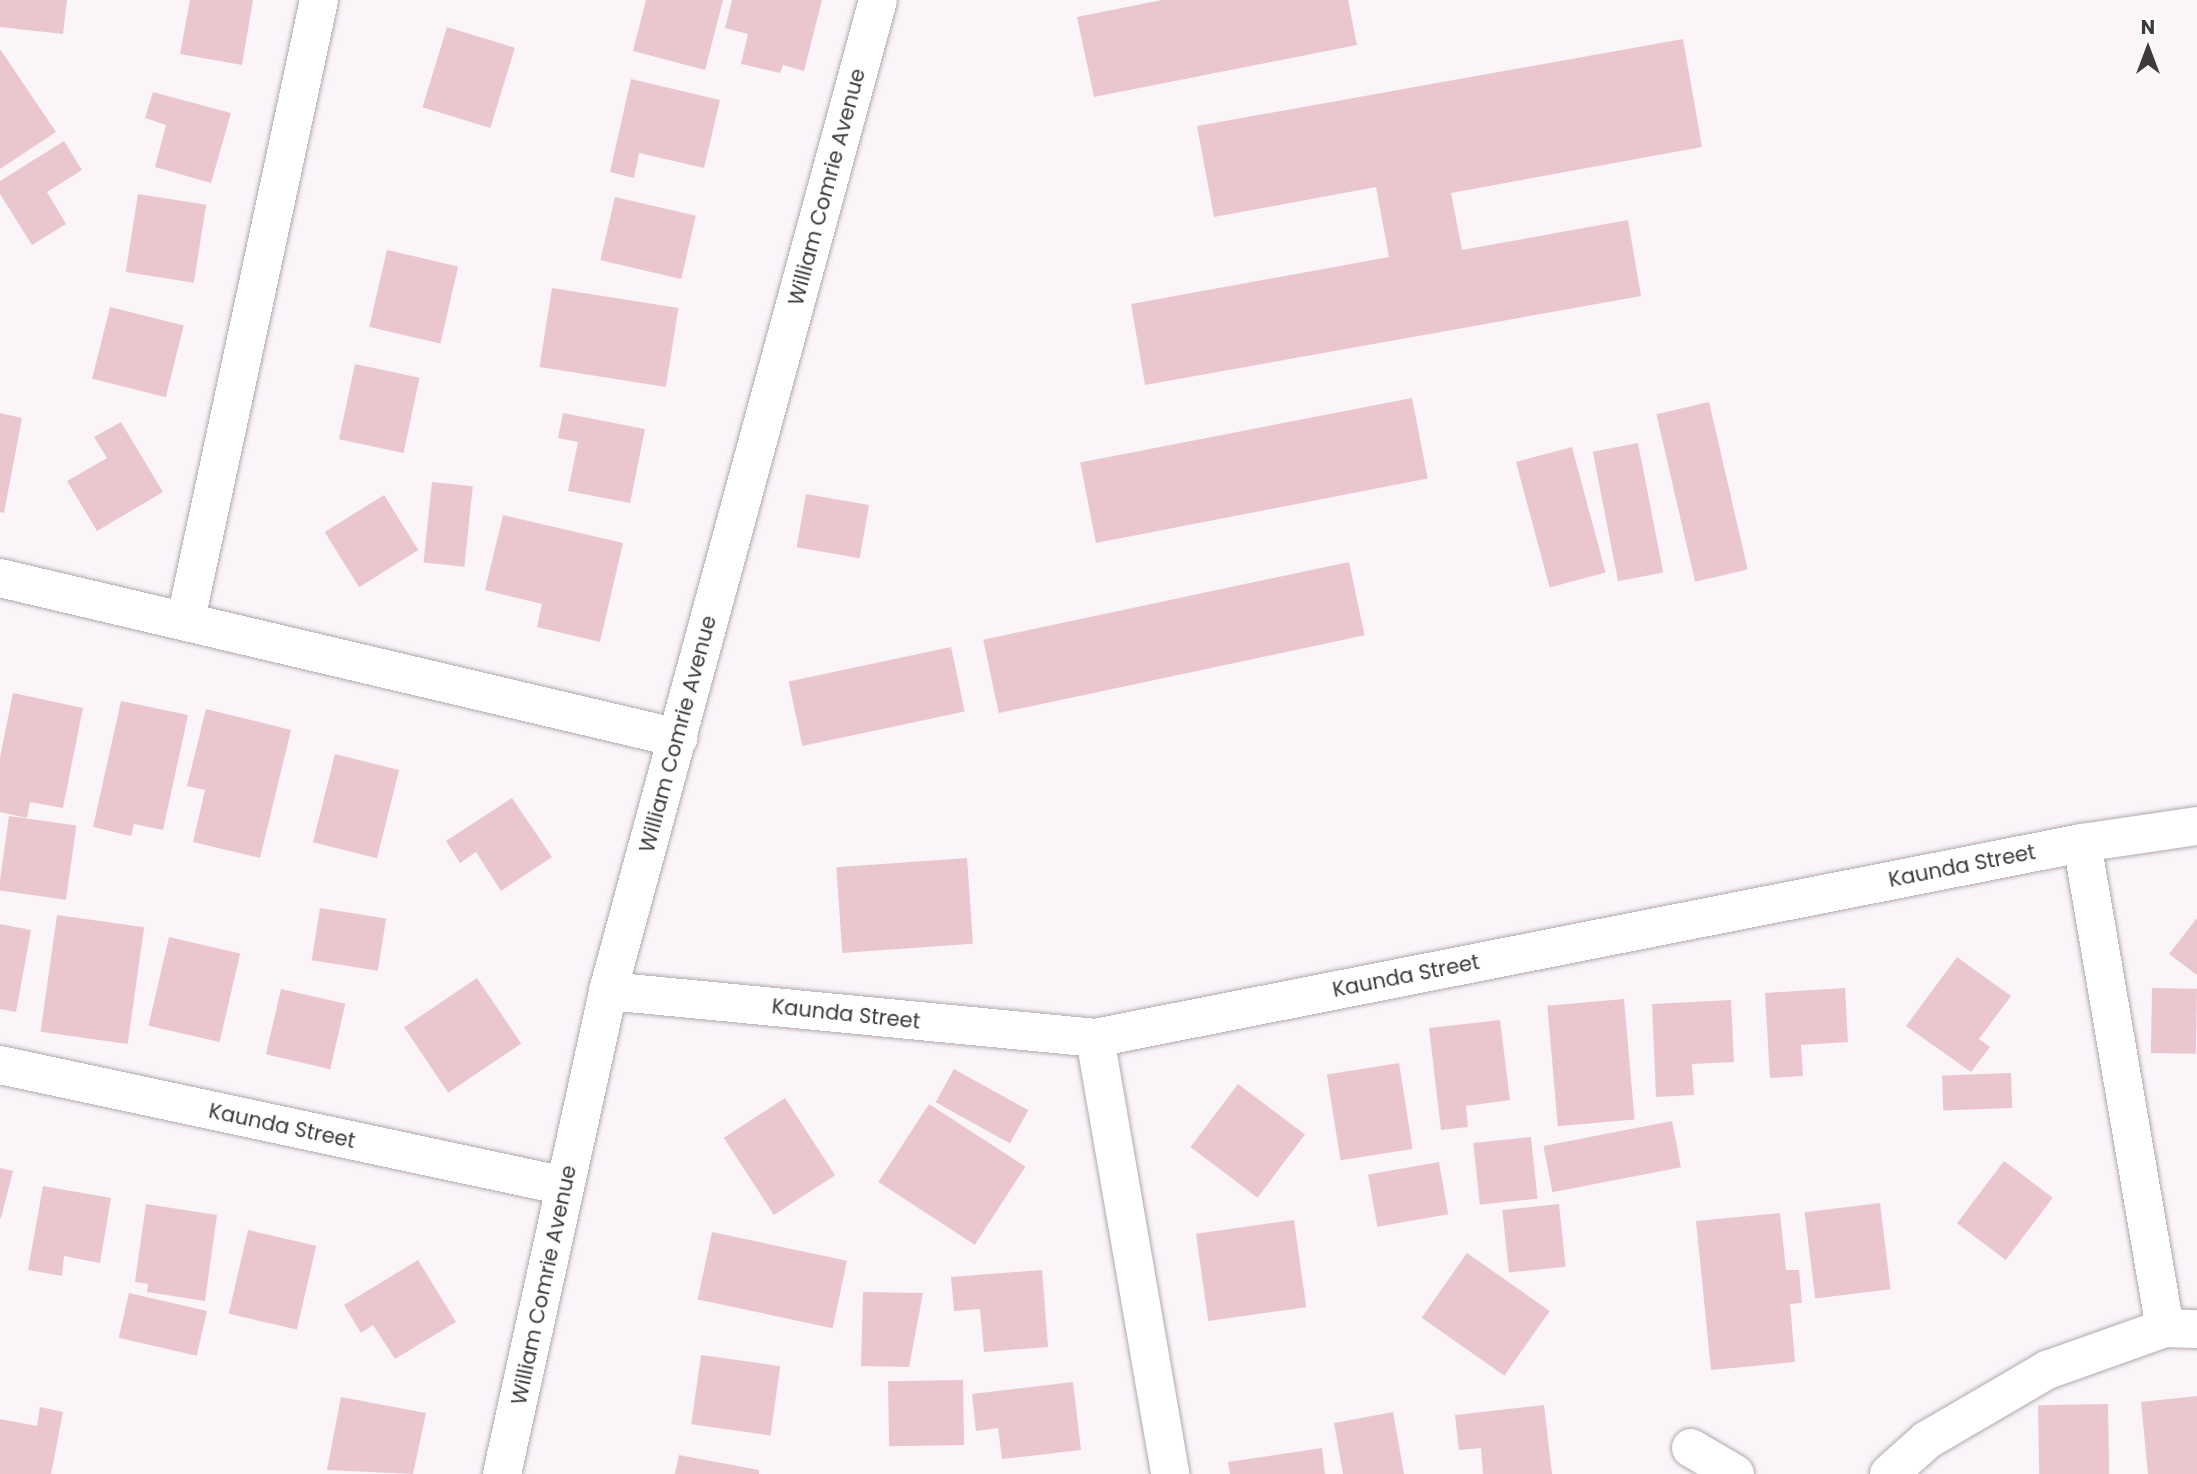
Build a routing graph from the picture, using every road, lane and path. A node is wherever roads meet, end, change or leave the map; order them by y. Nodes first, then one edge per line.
1 (319, 0) edge
2 (878, 0) edge
3 (0, 578) edge
4 (186, 619) junction
5 (678, 737) junction
6 (2197, 826) edge
7 (2082, 843) junction
8 (608, 991) junction
9 (1095, 1038) junction
10 (0, 1065) edge
11 (565, 1186) junction
12 (2181, 1328) edge
13 (1691, 1448) dead end
14 (502, 1474) edge
15 (1170, 1474) edge
16 (1735, 1474) edge
17 (1889, 1474) edge

1 - 4 street
2 - 5 street, William Comrie Avenue
3 - 4 street
4 - 5 street
5 - 8 street, William Comrie Avenue
6 - 7 street, Kaunda Street
7 - 9 street, Kaunda Street
7 - 12 street
8 - 9 street, Kaunda Street
8 - 11 street, William Comrie Avenue
9 - 15 street
10 - 11 street, Kaunda Street
11 - 14 street, William Comrie Avenue
12 - 17 street
13 - 16 street

